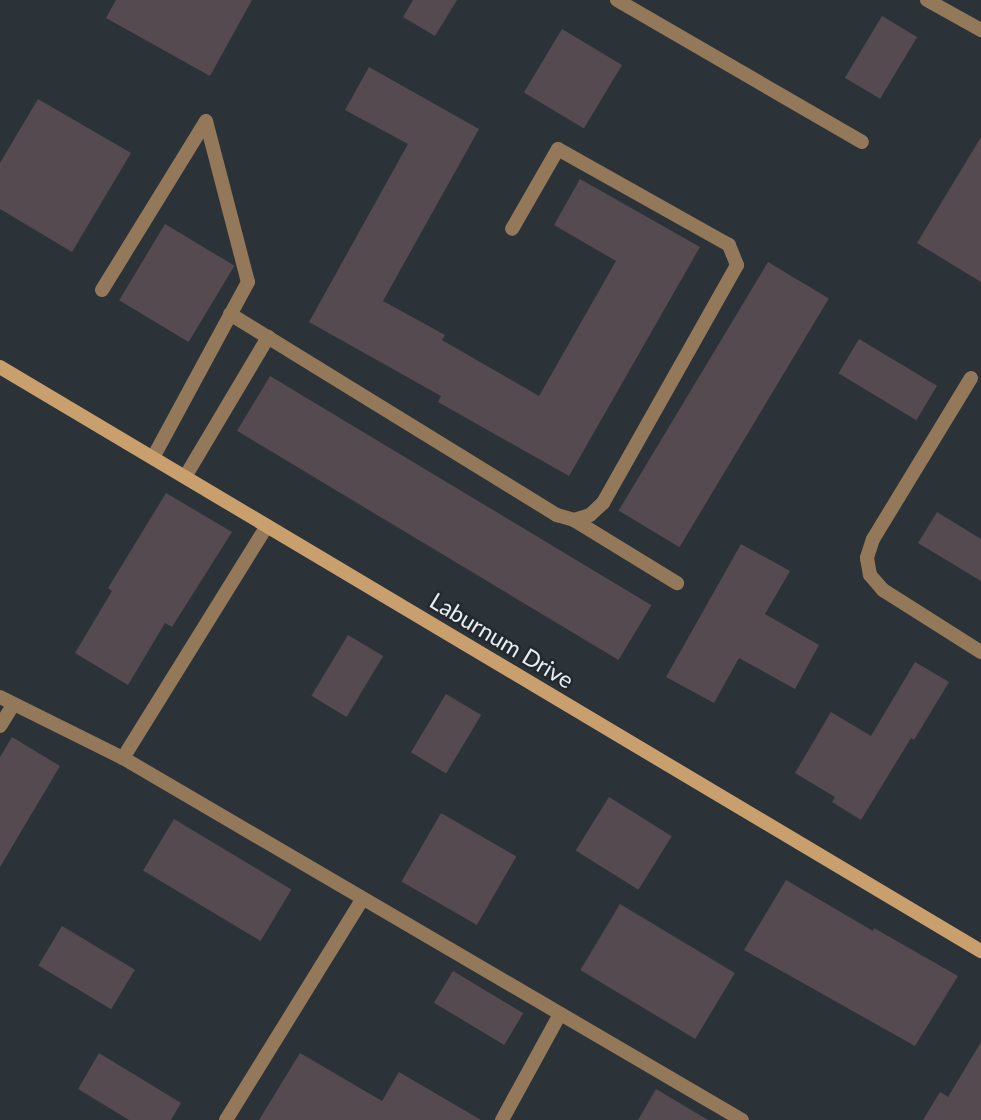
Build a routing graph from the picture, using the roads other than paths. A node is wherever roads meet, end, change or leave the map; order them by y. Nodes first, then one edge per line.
1 (617, 0) edge
2 (927, 0) edge
3 (981, 30) edge
4 (862, 142) dead end
5 (512, 229) dead end
6 (102, 290) dead end
7 (230, 314) junction
8 (268, 337) junction
9 (0, 367) edge
10 (971, 378) dead end
11 (153, 458) junction
12 (185, 477) junction
13 (574, 520) junction
14 (267, 526) junction
15 (677, 583) dead end
16 (981, 652) edge
17 (6, 701) edge
18 (0, 726) edge
19 (123, 758) junction
20 (362, 900) junction
21 (981, 951) edge
22 (560, 1014) junction
23 (226, 1120) edge
24 (502, 1120) edge
25 (743, 1120) edge

1 - 4 street
2 - 3 street
5 - 13 street
6 - 7 street
7 - 8 street
7 - 11 street
8 - 12 street
8 - 13 street
9 - 11 street, Laburnum Drive
10 - 16 street
11 - 12 street, Laburnum Drive
12 - 14 street, Laburnum Drive
13 - 15 street
14 - 19 street
14 - 21 street, Laburnum Drive
17 - 18 street
17 - 19 street
19 - 20 street
20 - 22 street
20 - 23 street
22 - 24 street
22 - 25 street

